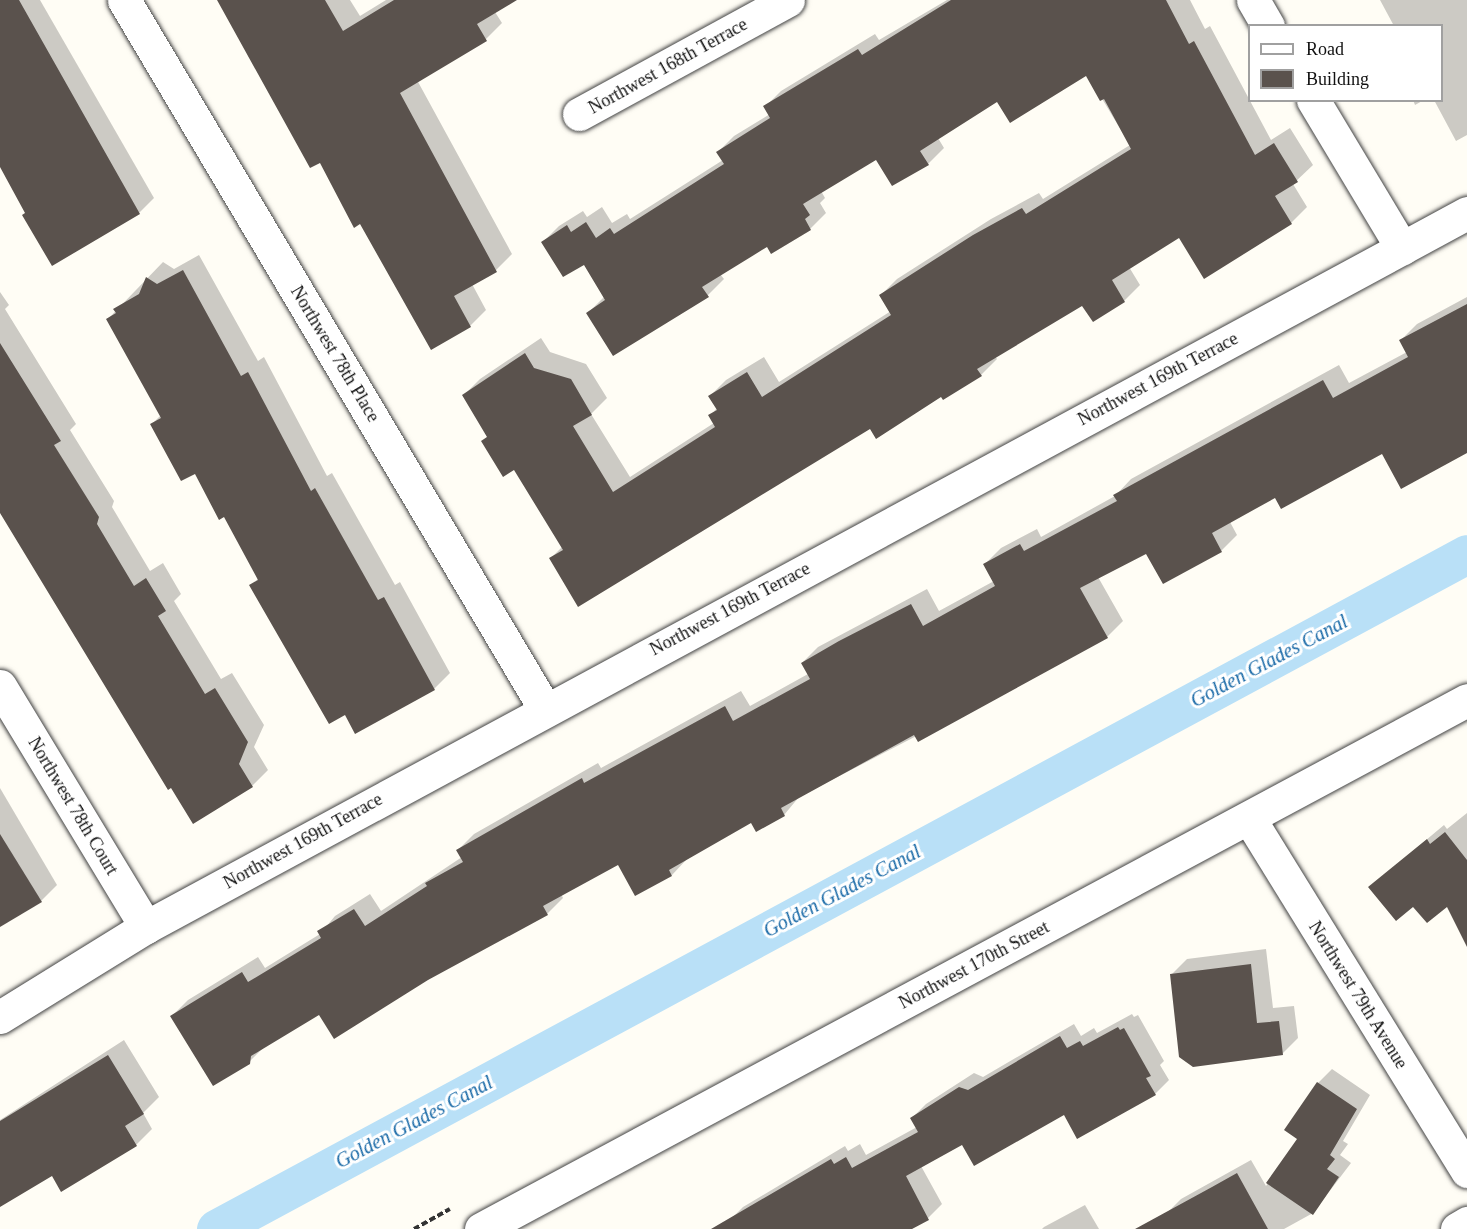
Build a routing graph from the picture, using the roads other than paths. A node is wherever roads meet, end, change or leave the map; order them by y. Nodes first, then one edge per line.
1 (124, 0) edge
2 (788, 0) edge
3 (1253, 0) edge
4 (1267, 24) edge
5 (1314, 102) edge
6 (579, 114) dead end
7 (1467, 213) edge
8 (1402, 248) junction
9 (0, 686) edge
10 (1467, 700) edge
11 (545, 709) junction
12 (1249, 818) junction
13 (146, 927) junction
14 (0, 1017) edge
15 (1467, 1172) edge
16 (1467, 1223) edge
17 (481, 1229) edge
18 (1458, 1229) edge

1 - 11 street, Northwest 78th Place
2 - 6 street, Northwest 168th Terrace
3 - 4 street
5 - 8 street
7 - 8 street, Northwest 169th Terrace
8 - 11 street, Northwest 169th Terrace
9 - 13 street, Northwest 78th Court
10 - 12 street, Northwest 170th Street
11 - 13 street, Northwest 169th Terrace
12 - 15 street, Northwest 79th Avenue
12 - 17 street, Northwest 170th Street
13 - 14 street, Northwest 169th Terrace
16 - 18 street

